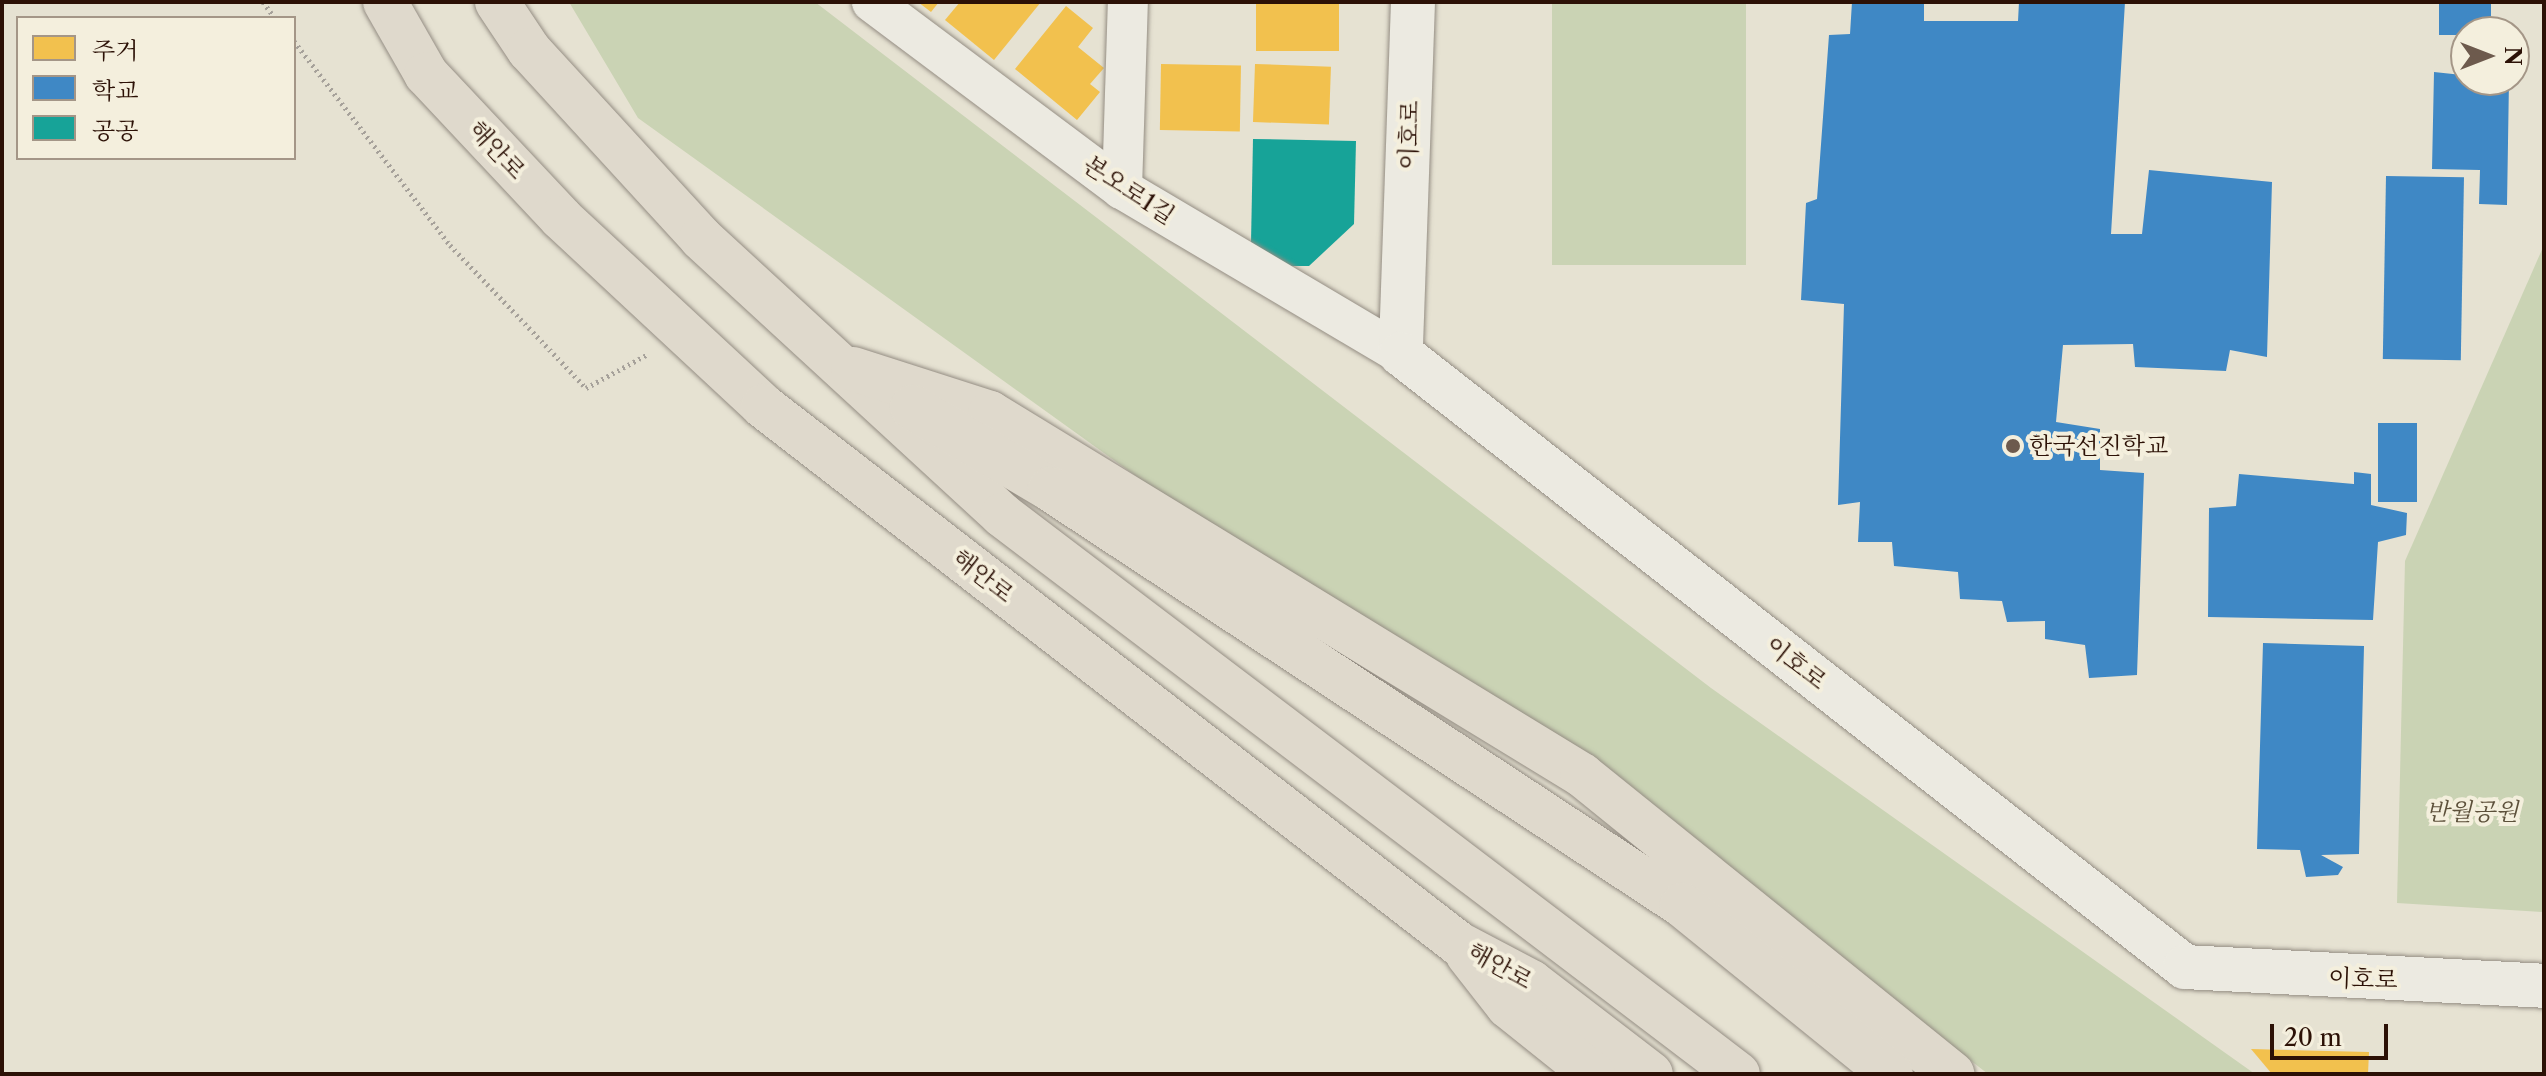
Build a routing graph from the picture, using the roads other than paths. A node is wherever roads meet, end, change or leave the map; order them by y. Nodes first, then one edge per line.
1 (385, 2) edge
2 (497, 2) edge
3 (872, 2) edge
4 (1128, 2) edge
5 (1413, 2) edge
6 (1122, 189) junction
7 (1401, 354) junction
8 (840, 365) junction
9 (1459, 944) junction
10 (2544, 986) edge
11 (1593, 1074) edge
12 (1651, 1074) edge
13 (1738, 1074) edge
14 (1891, 1074) edge
15 (1953, 1074) edge

1 - 9 main road, 해안로
2 - 8 main road
3 - 6 street, 본오로1길
4 - 6 street
5 - 7 street, 이호로
6 - 7 street, 본오로1길
7 - 10 street, 이호로
8 - 13 main road
8 - 14 main road
8 - 15 main road
9 - 11 main road
9 - 12 main road, 해안로

